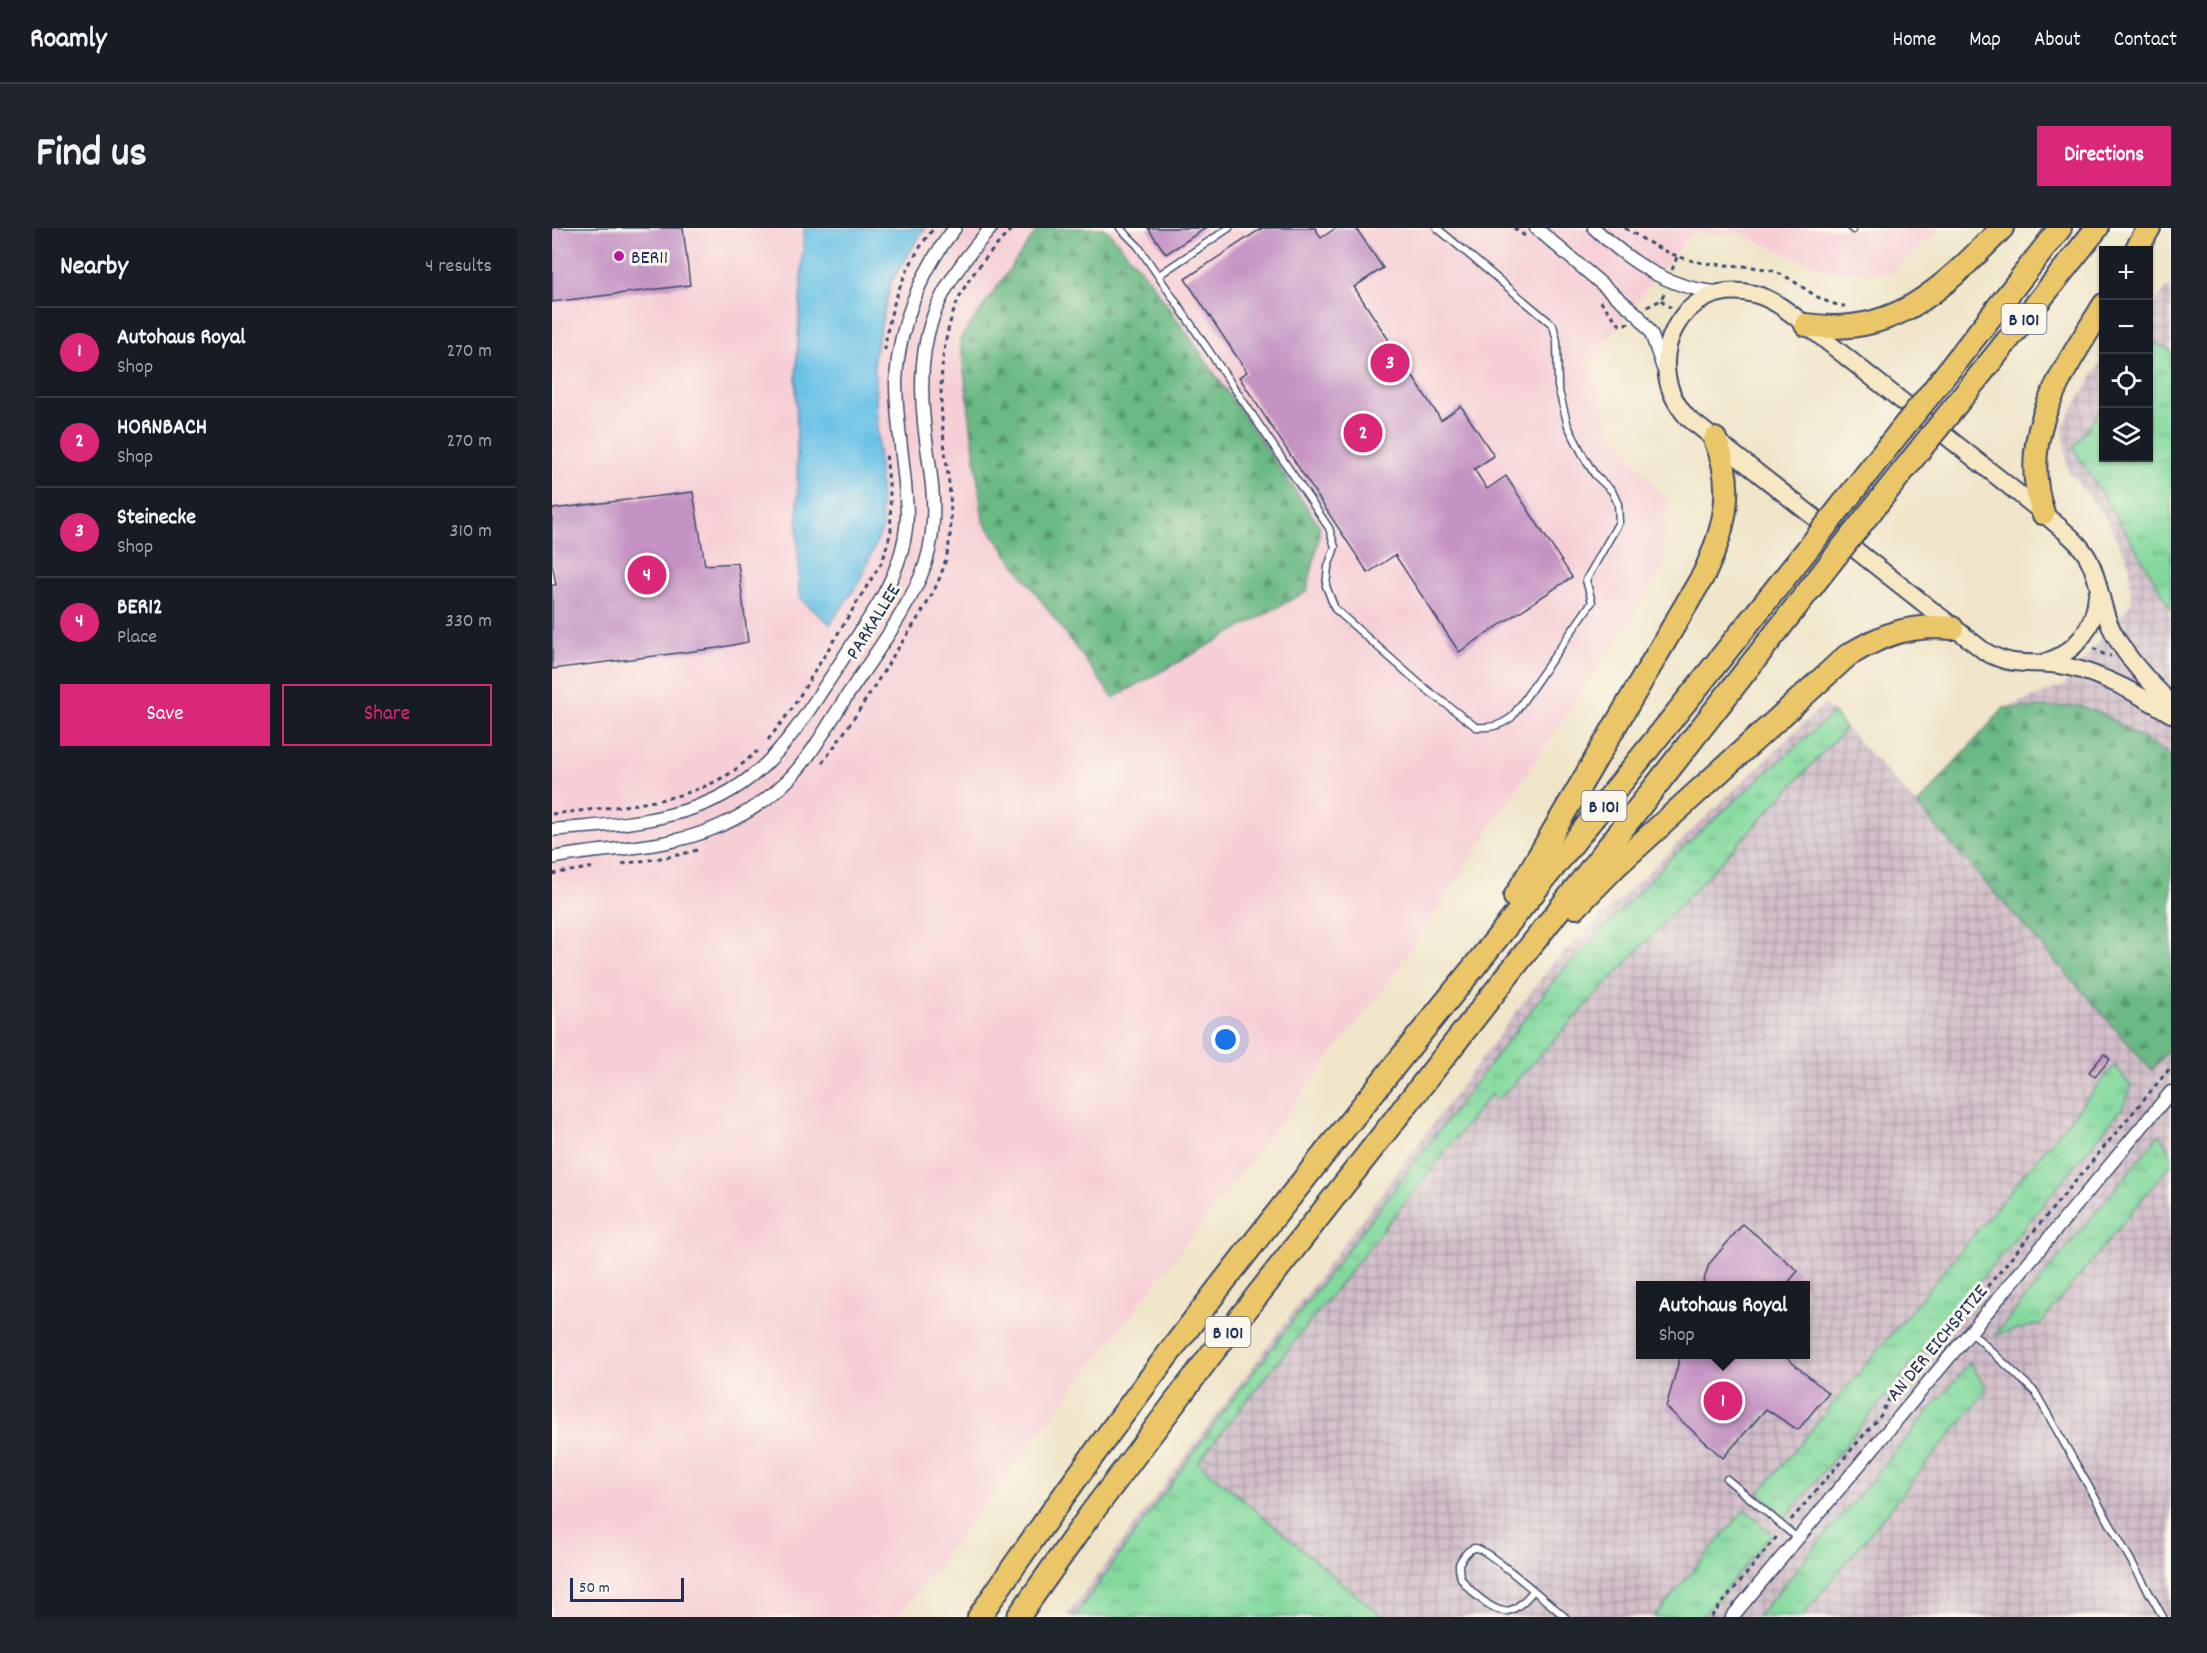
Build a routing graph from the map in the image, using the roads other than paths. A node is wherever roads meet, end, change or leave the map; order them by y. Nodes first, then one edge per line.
1 (955, 228) edge
2 (991, 228) edge
3 (1120, 228) edge
4 (1229, 228) edge
5 (1437, 228) edge
6 (1536, 228) edge
7 (1594, 228) edge
8 (2002, 228) edge
9 (2060, 228) edge
10 (2097, 228) edge
11 (2149, 228) edge
12 (2138, 246) edge
13 (1159, 275) junction
14 (1728, 292) junction
15 (2099, 312) edge
16 (1806, 325) junction
17 (1665, 376) junction
18 (1715, 440) junction
19 (2043, 513) junction
20 (2097, 585) junction
21 (1952, 628) junction
22 (2038, 664) junction
23 (2171, 704) edge
24 (2171, 714) edge
25 (552, 830) edge
26 (552, 858) edge
27 (1456, 1040) junction
28 (1395, 1065) junction
29 (2171, 1092) edge
30 (1971, 1332) junction
31 (1727, 1479) dead end
32 (1797, 1538) junction
33 (1533, 1590) junction
34 (979, 1617) edge
35 (1018, 1617) edge
36 (1565, 1617) edge
37 (1732, 1617) edge
38 (2163, 1617) edge

1 - 25 street, PARKALLEE
2 - 26 street, PARKALLEE
3 - 13 lane
4 - 13 lane
5 - 13 lane
6 - 17 street
7 - 14 street
8 - 16 highway
9 - 28 highway, B 101, bridge
10 - 27 highway, B 101, bridge
11 - 12 highway
14 - 16 main road
14 - 17 main road
15 - 19 highway
16 - 19 main road
17 - 18 main road
18 - 21 main road
18 - 28 highway
19 - 20 main road
20 - 22 main road
20 - 23 main road
21 - 22 main road
21 - 27 highway
22 - 24 main road
27 - 35 highway, B 101
28 - 34 highway, B 101
29 - 30 street, AN DER EICHSPITZE
30 - 32 street, AN DER EICHSPITZE
30 - 38 lane
31 - 32 lane
32 - 37 street, AN DER EICHSPITZE
33 - 33 lane
33 - 36 lane

